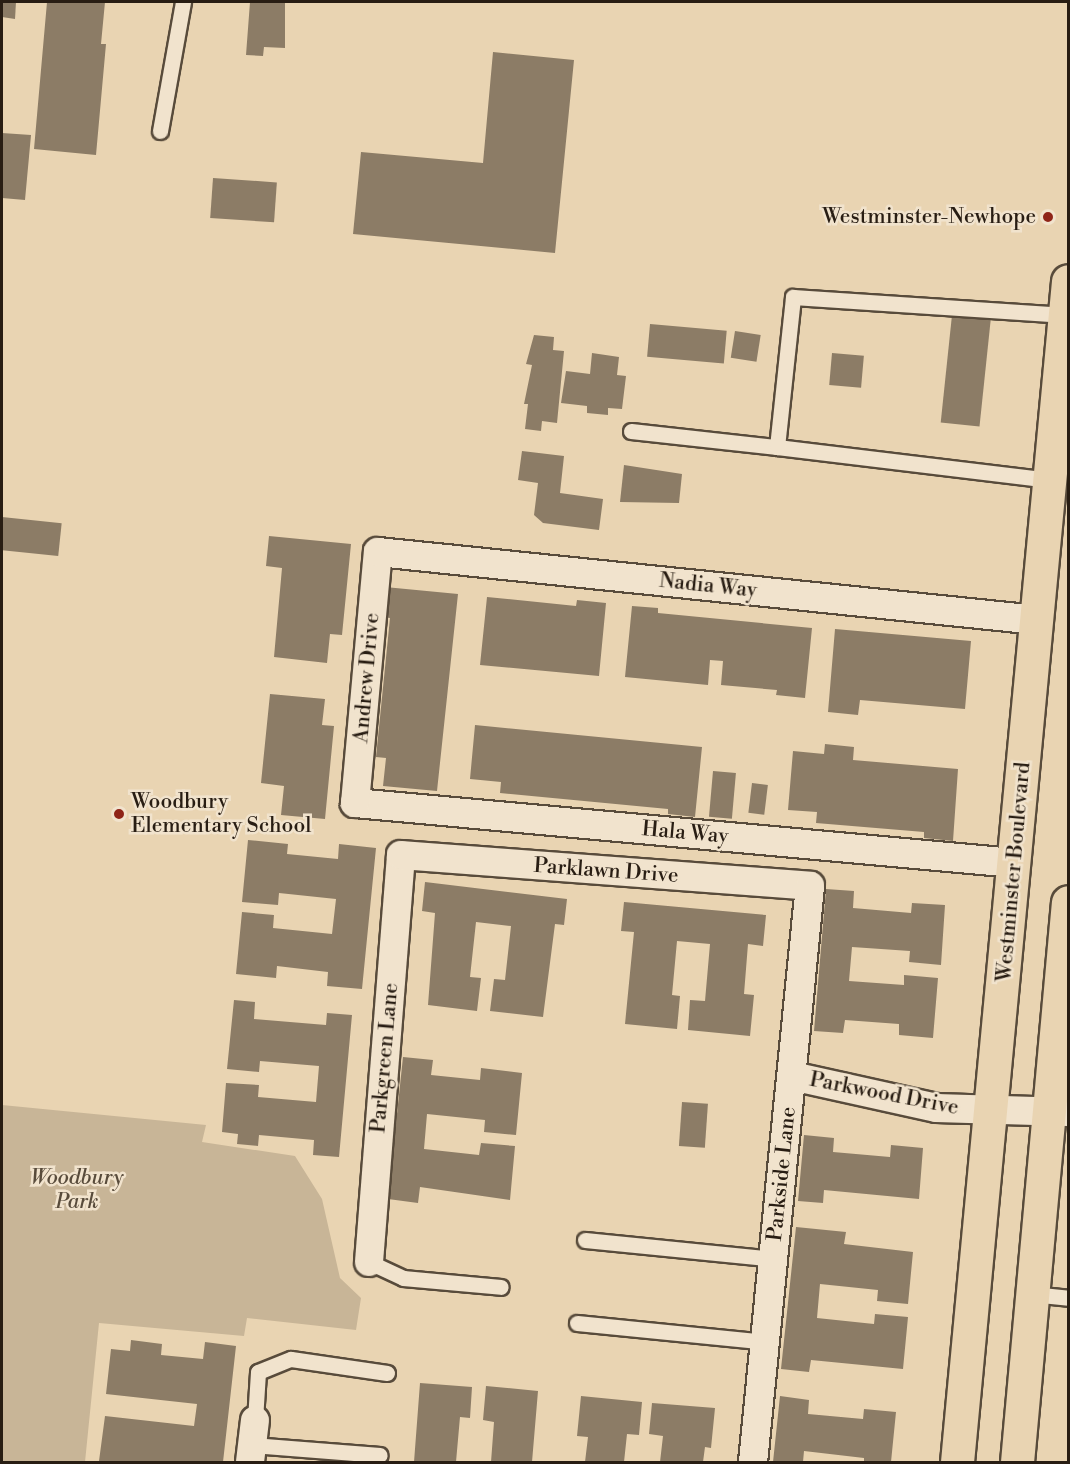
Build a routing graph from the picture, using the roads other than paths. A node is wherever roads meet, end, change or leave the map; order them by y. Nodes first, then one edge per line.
1 (183, 2) edge
2 (160, 131) dead end
3 (1068, 282) edge
4 (1065, 315) junction
5 (631, 430) dead end
6 (777, 447) junction
7 (1050, 480) junction
8 (378, 552) joint
9 (1037, 620) junction
10 (355, 803) joint
11 (401, 855) joint
12 (1014, 863) junction
13 (810, 886) joint
14 (1068, 902) edge
15 (792, 1076) junction
16 (1058, 1111) edge
17 (993, 1112) junction
18 (585, 1240) dead end
19 (774, 1259) junction
20 (369, 1262) joint
21 (501, 1287) dead end
22 (1032, 1294) junction
23 (1068, 1298) edge
24 (577, 1323) dead end
25 (766, 1342) junction
26 (387, 1373) dead end
27 (252, 1442) edge
28 (380, 1455) dead end
29 (753, 1462) edge
30 (957, 1462) edge
31 (1017, 1462) edge

1 - 2 lane
3 - 4 main road, Westminster Boulevard
4 - 6 lane
4 - 7 main road, Westminster Boulevard
5 - 6 lane
6 - 7 lane
7 - 9 main road, Westminster Boulevard
8 - 9 street, Nadia Way
8 - 10 street, Andrew Drive
9 - 12 main road, Westminster Boulevard
10 - 12 street, Hala Way
11 - 13 street, Parklawn Drive
11 - 20 street, Parkgreen Lane
12 - 17 main road, Westminster Boulevard
13 - 15 street, Parkside Lane
14 - 16 main road
15 - 17 street, Parkwood Drive
15 - 19 street, Parkside Lane
16 - 17 street, Parkwood Drive
16 - 22 main road
17 - 30 main road, Westminster Boulevard
18 - 19 lane
19 - 25 street, Parkside Lane
20 - 21 lane
22 - 23 lane
22 - 31 main road
24 - 25 lane
25 - 29 street, Parkside Lane
26 - 27 lane
27 - 28 lane

